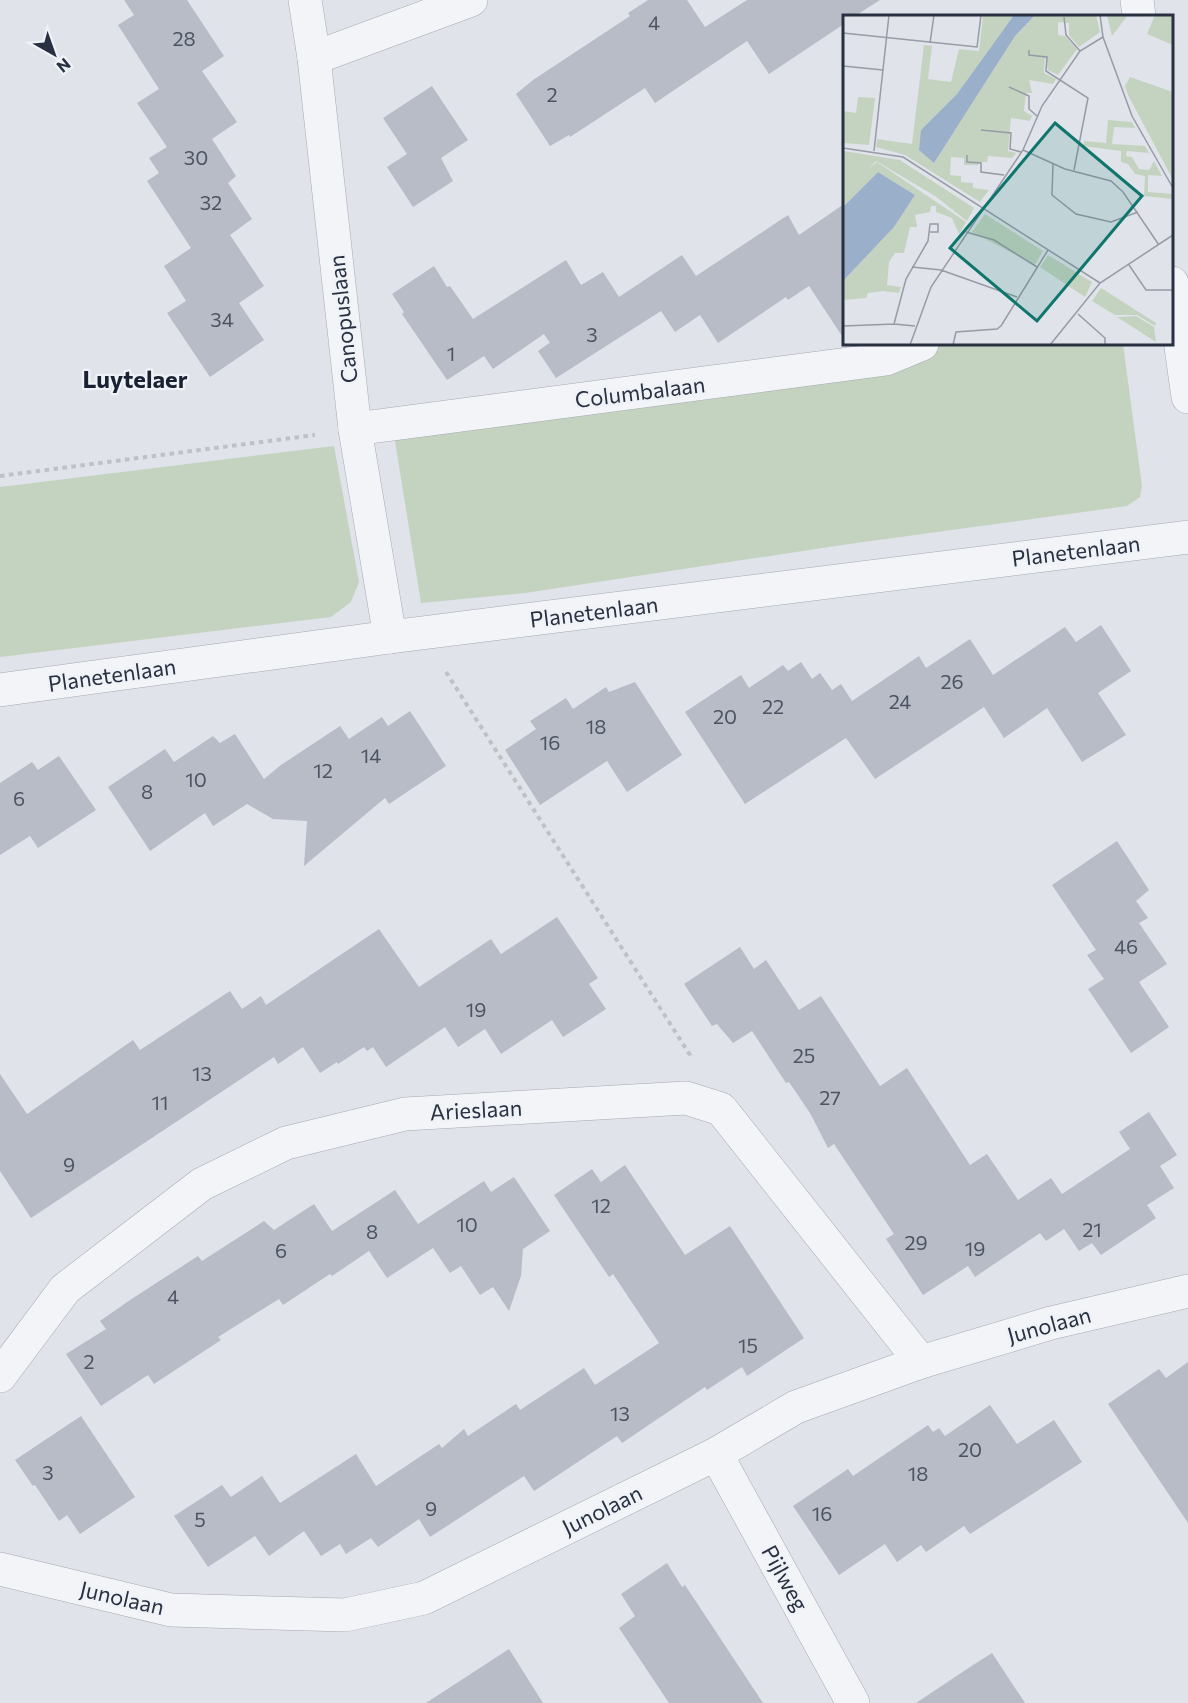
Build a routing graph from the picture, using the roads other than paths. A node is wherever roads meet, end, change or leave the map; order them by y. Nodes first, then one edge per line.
1 (305, 0) edge
2 (471, 0) edge
3 (1137, 0) edge
4 (1139, 15) edge
5 (314, 58) junction
6 (1173, 290) edge
7 (920, 345) edge
8 (1188, 398) edge
9 (355, 429) junction
10 (1188, 537) edge
11 (405, 635) junction
12 (0, 690) edge
13 (1188, 1291) edge
14 (921, 1362) junction
15 (0, 1376) edge
16 (716, 1454) junction
17 (0, 1569) edge
18 (853, 1703) edge

1 - 5 street, Canopuslaan
2 - 5 street
3 - 4 street
5 - 9 street, Canopuslaan
6 - 8 street
7 - 9 street, Columbalaan
9 - 11 street, Canopuslaan
10 - 11 street, Planetenlaan
11 - 12 street, Planetenlaan
13 - 14 street, Junolaan
14 - 15 street, Arieslaan
14 - 16 street, Junolaan
16 - 17 street, Junolaan
16 - 18 street, Pijlweg

